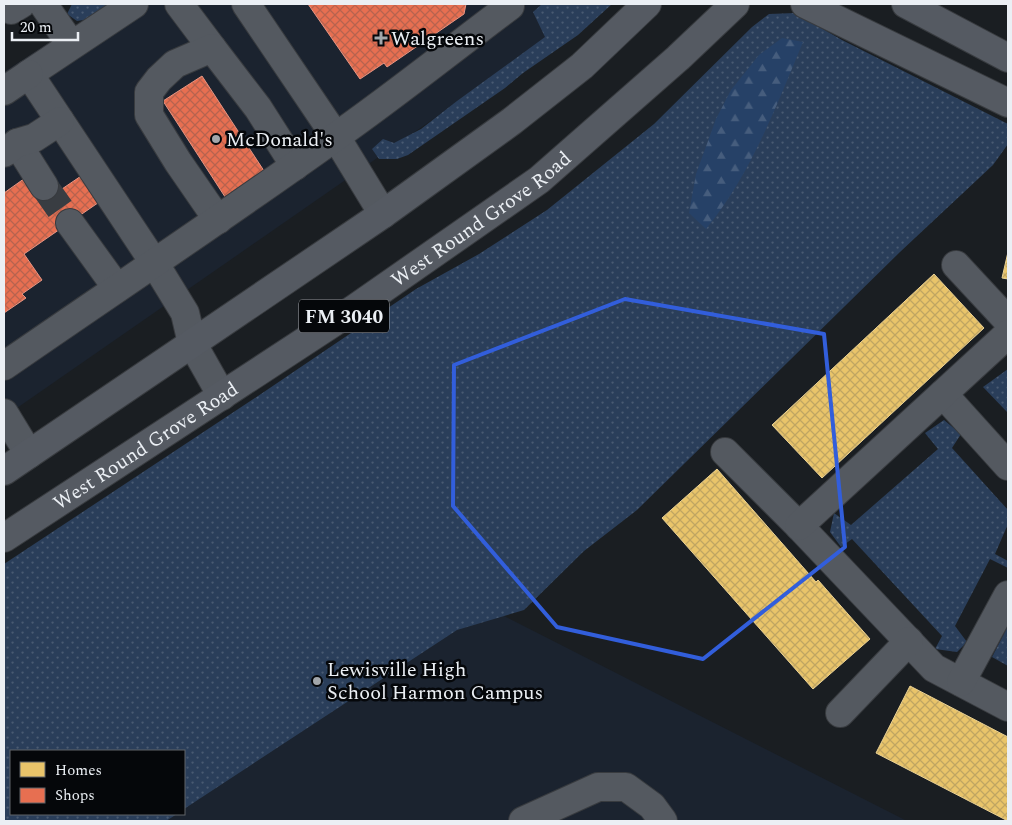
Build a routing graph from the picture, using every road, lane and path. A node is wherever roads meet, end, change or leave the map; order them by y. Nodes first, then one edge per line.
1 (43, 4) edge
2 (134, 4) edge
3 (179, 4) edge
4 (246, 4) edge
5 (508, 4) edge
6 (647, 4) edge
7 (735, 4) edge
8 (805, 4) edge
9 (906, 4) edge
10 (71, 44) junction
11 (212, 48) junction
12 (1008, 58) edge
13 (29, 74) junction
14 (4, 91) edge
15 (1008, 103) edge
16 (60, 121) junction
17 (336, 137) junction
18 (11, 148) edge
19 (295, 166) junction
20 (44, 186) tunnel mouth
21 (383, 214) junction
22 (218, 220) junction
23 (70, 223) tunnel mouth
24 (155, 264) junction
25 (956, 265) dead end
26 (117, 288) junction
27 (1008, 321) edge
28 (1008, 334) edge
29 (192, 343) junction
30 (4, 366) edge
31 (943, 394) junction
32 (222, 396) junction
33 (4, 413) edge
34 (725, 452) dead end
35 (30, 454) junction
36 (1008, 466) edge
37 (4, 471) edge
38 (799, 526) junction
39 (4, 538) edge
40 (1006, 603) edge
41 (909, 641) junction
42 (961, 682) junction
43 (1008, 707) edge
44 (840, 713) dead end
45 (523, 821) edge
46 (663, 821) edge

1 - 10 lane
2 - 10 lane
3 - 11 lane
4 - 17 lane
5 - 17 lane
6 - 21 main road, FM 3040
7 - 32 main road, West Round Grove Road / FM 3040
8 - 15 main road
9 - 12 main road
10 - 13 lane
11 - 19 lane
11 - 22 lane
13 - 14 lane
13 - 16 lane
16 - 18 lane
16 - 24 lane
17 - 19 lane
17 - 21 lane
18 - 20 lane
19 - 22 lane
21 - 29 main road, FM 3040
22 - 24 lane
23 - 26 lane
24 - 26 lane
24 - 29 lane
25 - 27 lane
26 - 30 lane
28 - 31 lane
29 - 32 lane
29 - 35 main road, FM 3040
31 - 36 lane
31 - 38 lane
32 - 39 main road, West Round Grove Road / FM 3040
33 - 35 lane
34 - 38 lane
35 - 37 main road, FM 3040
38 - 41 lane
40 - 42 lane
41 - 42 lane
41 - 44 lane
42 - 43 lane
45 - 46 lane

